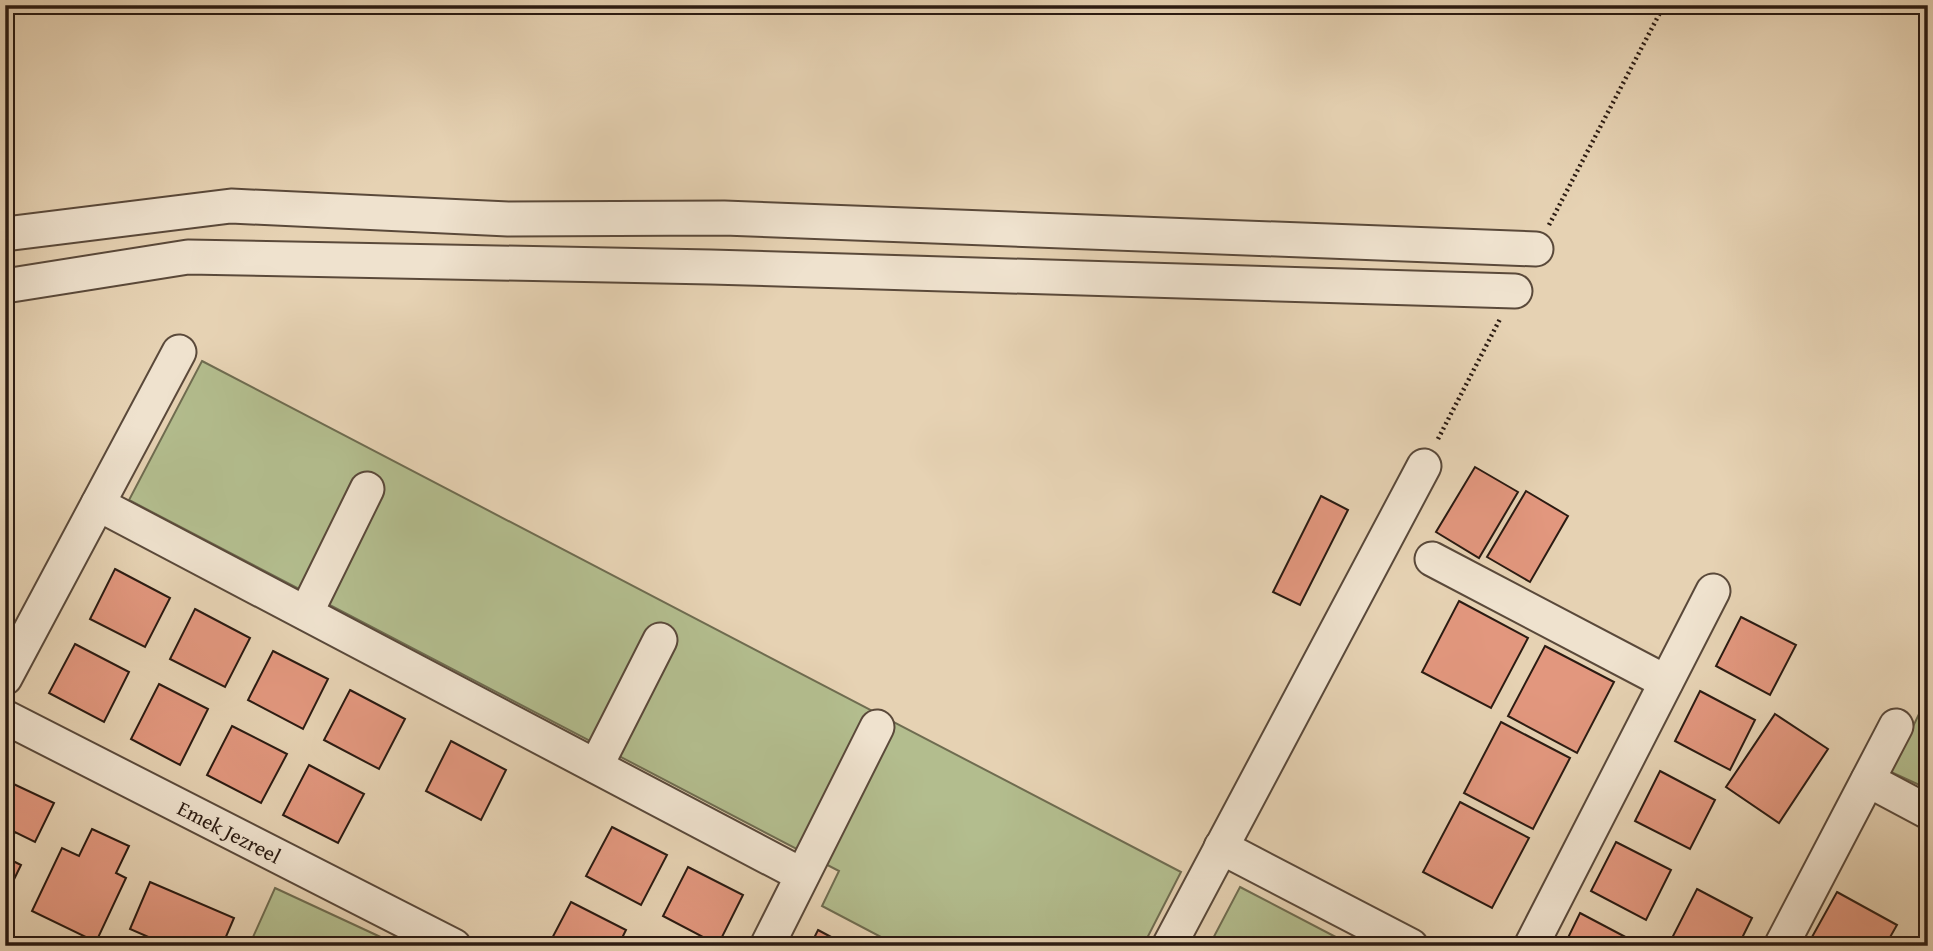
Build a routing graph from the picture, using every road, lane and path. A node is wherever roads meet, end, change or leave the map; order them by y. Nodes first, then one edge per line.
1 (1664, 5) edge
2 (5, 234) edge
3 (1536, 249) joint
4 (5, 285) edge
5 (1515, 291) joint
6 (179, 352) dead end
7 (1424, 466) joint
8 (367, 489) dead end
9 (98, 504) junction
10 (1432, 559) dead end
11 (1713, 591) dead end
12 (306, 613) junction
13 (660, 640) dead end
14 (5, 678) edge
15 (1666, 682) junction
16 (5, 717) edge
17 (1896, 726) dead end
18 (877, 727) dead end
19 (596, 766) junction
20 (1868, 780) junction
21 (1928, 812) edge
22 (1221, 847) junction
23 (802, 875) junction
24 (454, 946) edge
25 (767, 946) edge
26 (1169, 946) edge
27 (1411, 946) edge
28 (1531, 946) edge
29 (1781, 946) edge

1 - 3 path
2 - 3 street
4 - 5 street
5 - 7 path
6 - 9 street
7 - 22 street
8 - 12 street
9 - 12 street
9 - 14 street
10 - 15 street
11 - 15 street
12 - 19 street
13 - 19 street
15 - 28 street
16 - 24 street, Emek Jezreel
17 - 20 street
18 - 23 street
19 - 23 street
20 - 21 street
20 - 29 street
22 - 26 street
22 - 27 street
23 - 25 street

